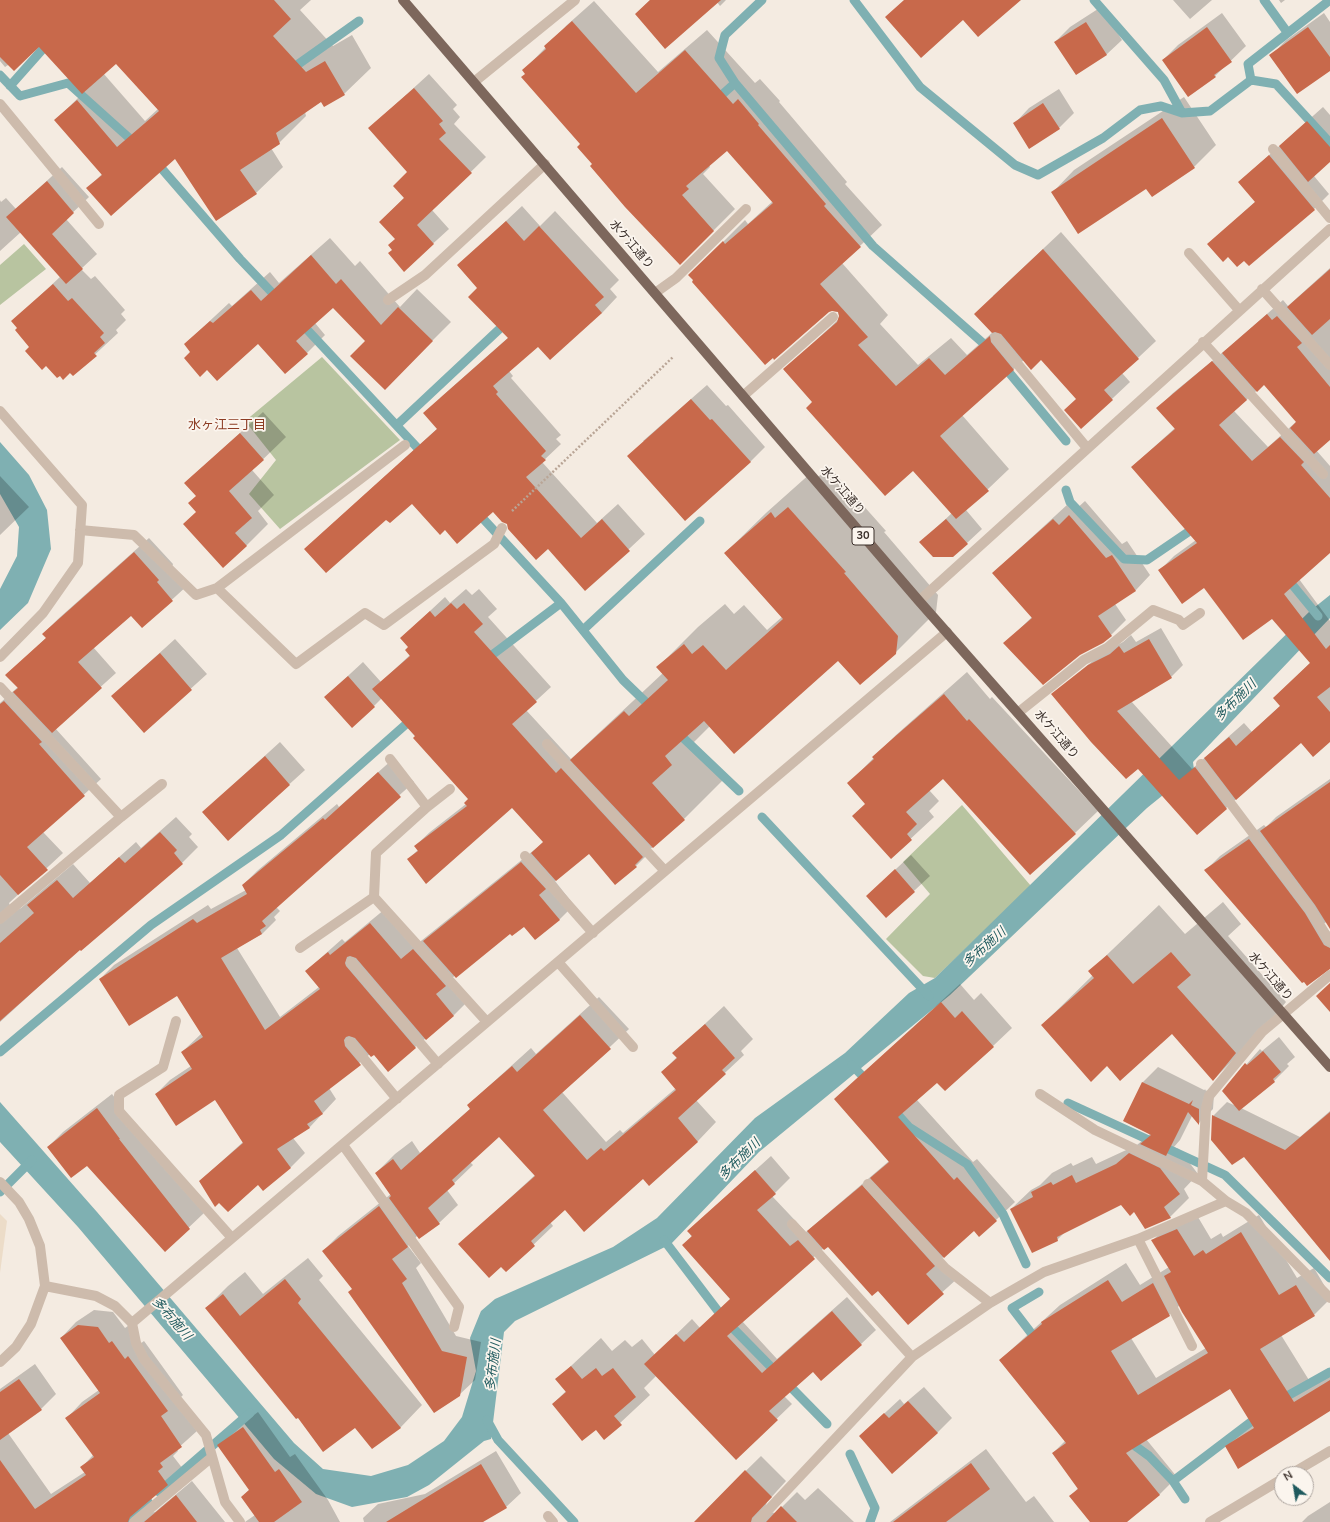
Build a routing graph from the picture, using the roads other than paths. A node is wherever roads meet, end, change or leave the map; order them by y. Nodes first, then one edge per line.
1 (403, 0) edge
2 (575, 0) edge
3 (474, 82) junction
4 (0, 104) edge
5 (1273, 149) dead end
6 (545, 164) junction
7 (746, 209) dead end
8 (1330, 218) edge
9 (99, 224) dead end
10 (1330, 229) edge
11 (1189, 253) dead end
12 (1262, 289) junction
13 (655, 293) junction
14 (388, 300) dead end
15 (1239, 310) junction
16 (833, 317) dead end
17 (996, 338) dead end
18 (1203, 342) junction
19 (1330, 365) edge
20 (743, 396) junction
21 (0, 411) edge
22 (405, 445) dead end
23 (1087, 448) junction
24 (1323, 474) dead end
25 (502, 528) road end
26 (80, 530) junction
27 (217, 588) junction
28 (919, 601) junction
29 (1200, 613) dead end
30 (947, 632) junction
31 (0, 657) edge
32 (0, 687) edge
33 (1019, 712) junction
34 (547, 744) dead end
35 (390, 759) dead end
36 (1201, 764) dead end
37 (162, 784) dead end
38 (450, 789) dead end
39 (427, 807) junction
40 (121, 817) junction
41 (525, 856) dead end
42 (665, 871) junction
43 (374, 897) junction
44 (0, 920) edge
45 (593, 933) junction
46 (1330, 942) edge
47 (300, 948) dead end
48 (351, 962) dead end
49 (558, 962) junction
50 (1330, 975) edge
51 (1284, 1014) junction
52 (176, 1021) dead end
53 (487, 1022) junction
54 (350, 1042) dead end
55 (633, 1047) dead end
56 (438, 1064) junction
57 (1330, 1066) edge
58 (1040, 1094) dead end
59 (397, 1099) junction
60 (343, 1145) junction
61 (1202, 1176) junction
62 (0, 1182) edge
63 (868, 1184) dead end
64 (1226, 1201) junction
65 (792, 1224) dead end
66 (232, 1238) junction
67 (1138, 1239) junction
68 (45, 1286) junction
69 (1330, 1298) edge
70 (990, 1303) junction
71 (132, 1323) junction
72 (454, 1327) dead end
73 (1192, 1346) dead end
74 (912, 1357) junction
75 (0, 1362) edge
76 (1330, 1451) edge
77 (212, 1457) junction
78 (1305, 1466) edge
79 (1274, 1484) edge
80 (134, 1522) edge
81 (240, 1522) edge
82 (757, 1522) edge
83 (1210, 1522) edge

1 - 3 main road, 水ケ江通り / 30
2 - 3 street
3 - 6 main road, 水ケ江通り / 30
4 - 9 street
5 - 8 street
6 - 13 main road, 水ケ江通り / 30
6 - 14 street
7 - 13 street
10 - 12 street
11 - 15 street
12 - 15 street
12 - 19 street
13 - 20 main road, 水ケ江通り / 30
15 - 18 street
16 - 20 street
17 - 23 street
18 - 23 street
18 - 24 street
20 - 28 main road, 水ケ江通り / 30
21 - 26 street
22 - 27 street
23 - 28 street
25 - 27 street
26 - 27 street
26 - 31 street
28 - 30 main road, 水ケ江通り / 30
29 - 33 street
30 - 33 main road, 水ケ江通り / 30
30 - 42 street
32 - 40 street
33 - 51 main road, 水ケ江通り / 30
34 - 42 street
35 - 39 street
36 - 46 street
37 - 40 street
38 - 39 street
39 - 43 street
40 - 44 street
41 - 45 street
42 - 45 street
43 - 47 street
43 - 53 street
45 - 49 street
48 - 56 street
49 - 53 street
49 - 55 street
50 - 51 street
51 - 57 main road, 水ケ江通り / 30
51 - 61 street
52 - 66 street
53 - 56 street
54 - 59 street
56 - 59 street
58 - 61 street
59 - 60 street
60 - 66 street
60 - 72 street
61 - 64 street
62 - 68 street
63 - 70 street
64 - 67 street
64 - 69 street
65 - 74 street
66 - 71 street
67 - 70 street
67 - 73 street
68 - 71 street
68 - 75 street
70 - 74 street
71 - 77 street
74 - 82 street
76 - 78 street
77 - 80 street
77 - 81 street
79 - 83 street

